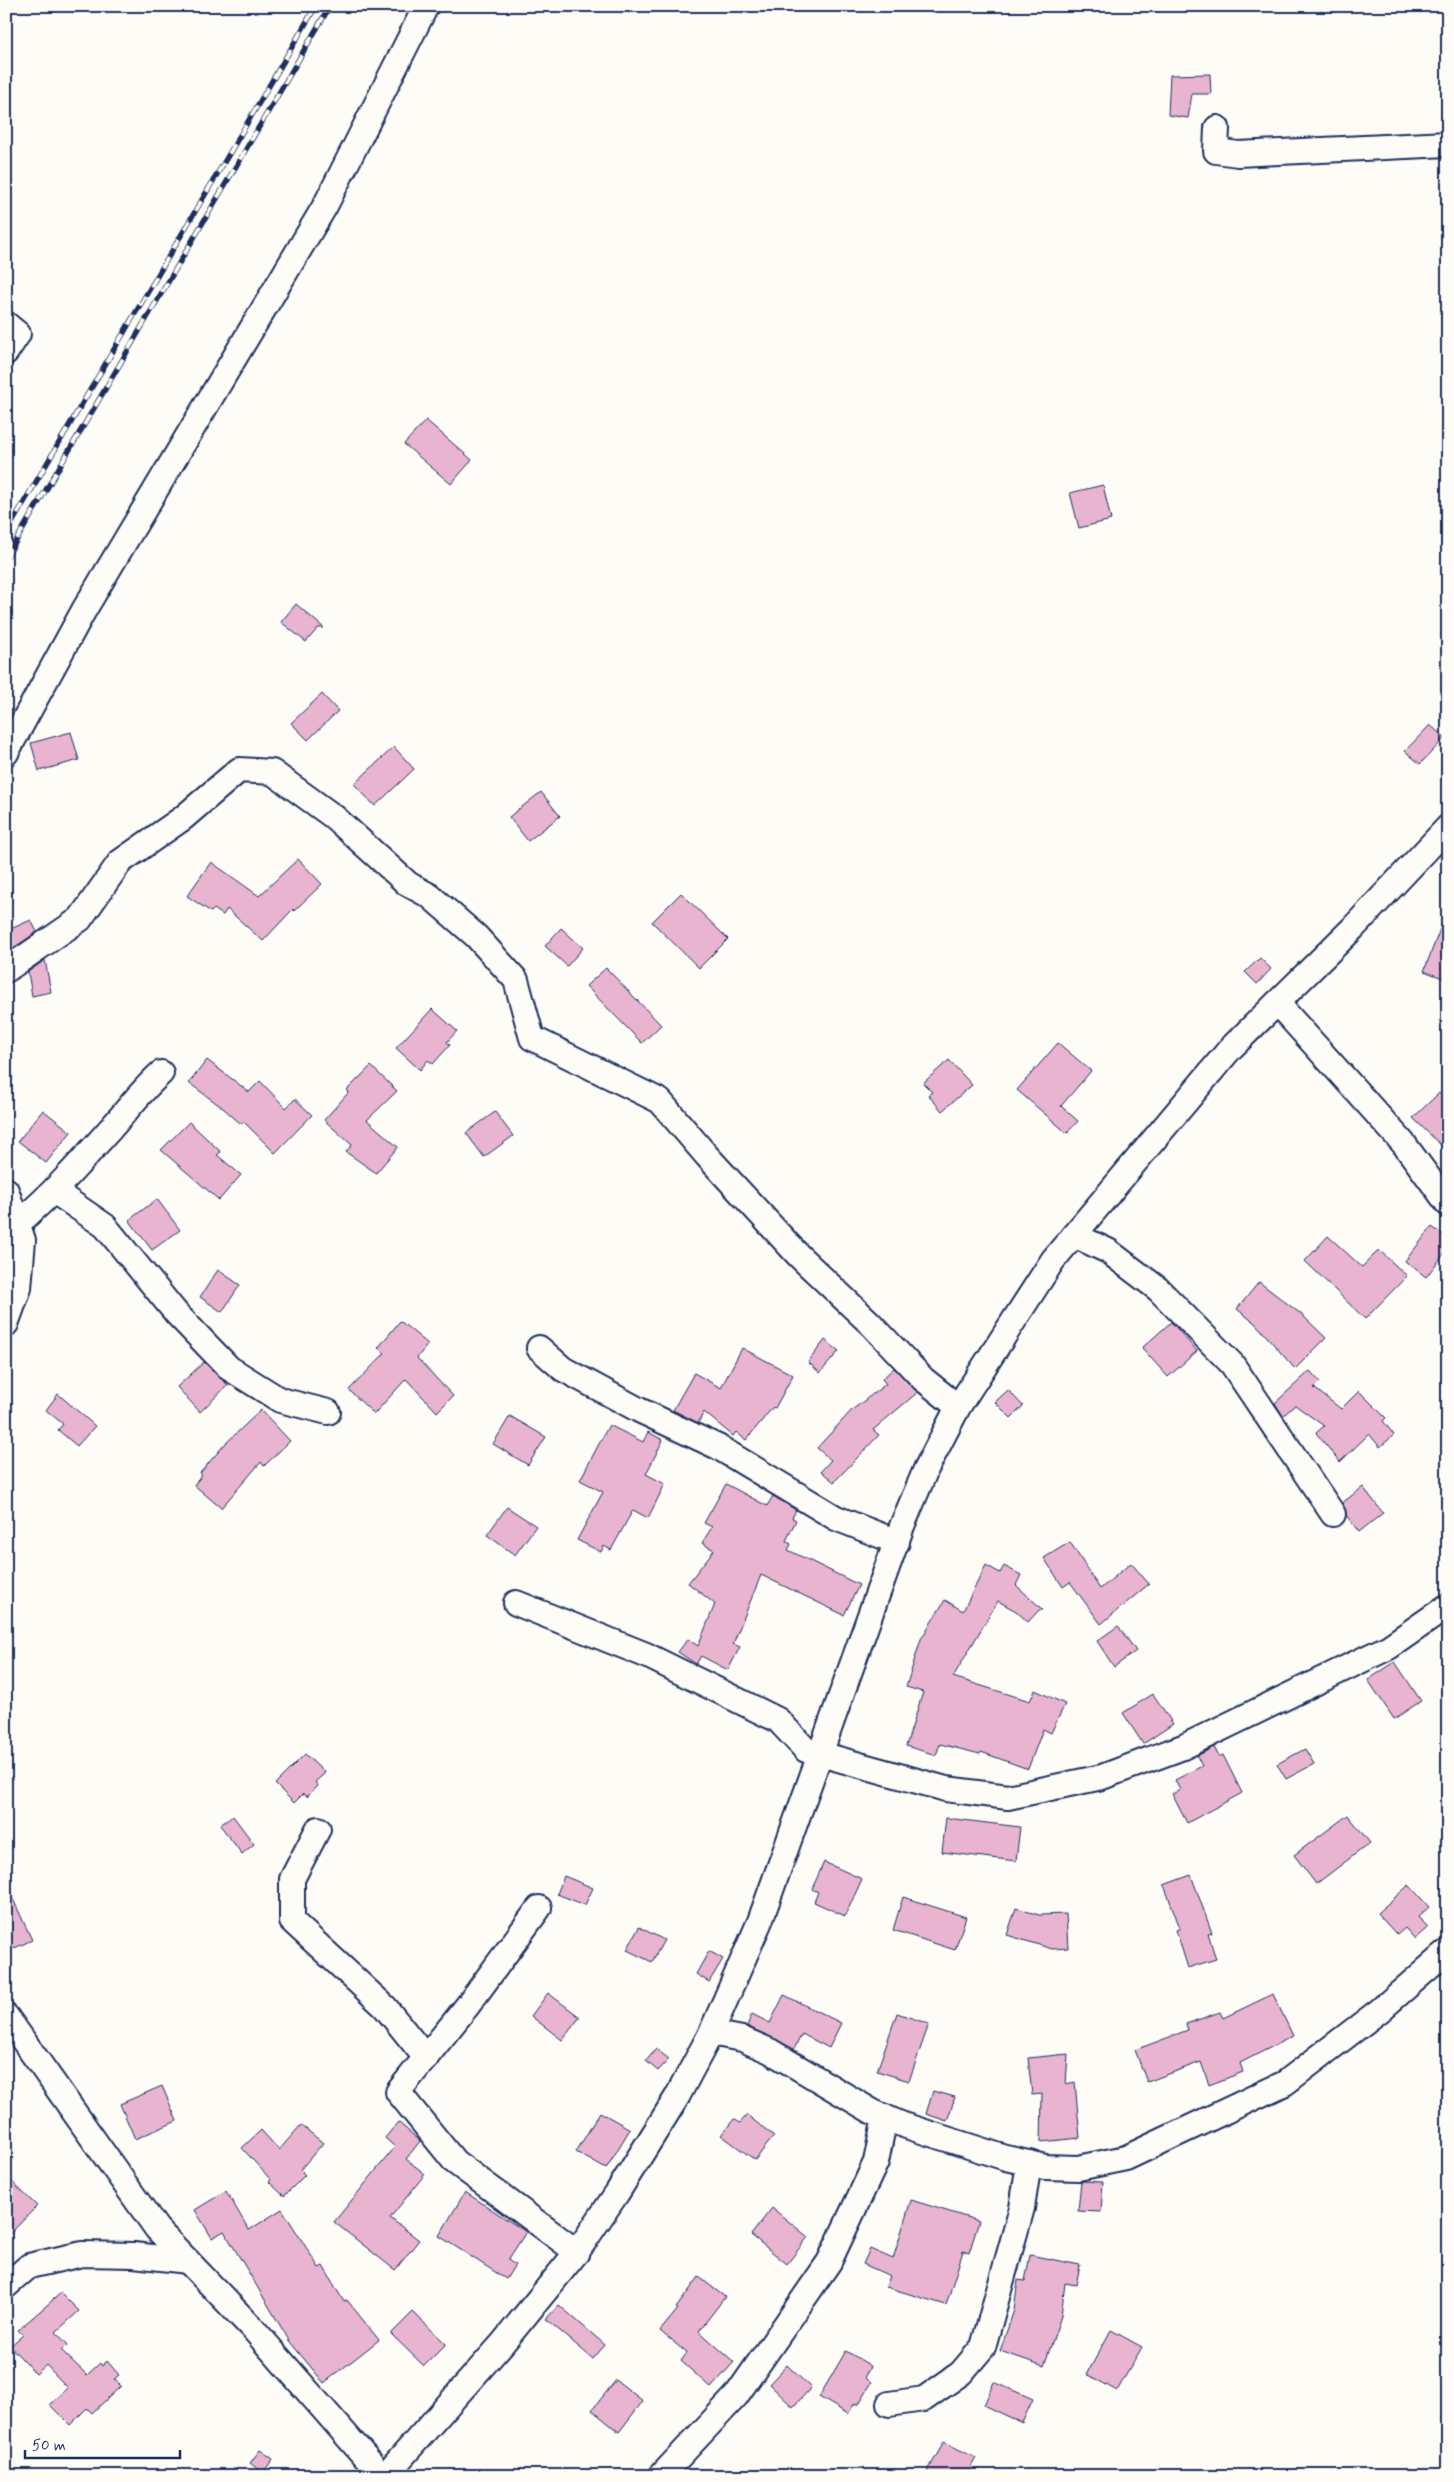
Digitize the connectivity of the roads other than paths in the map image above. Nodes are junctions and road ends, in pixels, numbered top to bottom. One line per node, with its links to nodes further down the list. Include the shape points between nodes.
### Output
1 (426, 6): 6 (street, via 325,206 84,610)
2 (1217, 128): 3 (street, via 1216,151 1238,154)
3 (1448, 144)
4 (6, 324): 5 (street, via 18,334)
5 (6, 352)
6 (6, 753)
7 (1448, 827): 9 (street)
8 (6, 970): 18 (street, via 80,918 120,862 183,818 239,770 272,772 334,818 408,884 430,896 476,936 516,980 532,1038 660,1101 799,1256 923,1379)
9 (1277, 1003): 13 (street, via 1404,1144); 15 (street, via 1230,1049)
10 (161, 1073): 12 (street)
11 (6, 1190): 14 (street)
12 (54, 1191): 14 (street); 19 (street, via 105,1226 176,1313 229,1368 280,1400)
13 (1448, 1204)
14 (18, 1224): 16 (street, via 23,1240 19,1288)
15 (1074, 1235): 18 (street, via 1028,1296); 20 (street, via 1108,1251 1158,1289 1232,1364)
16 (6, 1324)
17 (538, 1348): 21 (street, via 563,1369 718,1447 836,1518)
18 (958, 1407): 21 (street, via 926,1470)
19 (328, 1412)
20 (1333, 1514)
21 (896, 1542): 24 (street)
22 (516, 1603): 24 (street, via 646,1655 769,1715 778,1720 806,1750)
23 (1448, 1606): 24 (street, via 1389,1647 1261,1711 1184,1747 1102,1777 1008,1797 946,1789)
24 (820, 1753): 29 (street, via 760,1921)
25 (318, 1829): 30 (street, via 292,1879 292,1921 385,2007)
26 (539, 1908): 30 (street)
27 (1448, 1951): 32 (street, via 1379,2011 1286,2084 1126,2158 1078,2168)
28 (6, 2016): 34 (street, via 157,2229)
29 (711, 2034): 31 (street, via 742,2039 770,2051); 33 (street, via 672,2105)
30 (426, 2058): 33 (street, via 398,2092 455,2162)
31 (885, 2117): 32 (street); 38 (street, via 876,2162 829,2262 736,2396)
32 (1029, 2163): 36 (street, via 1022,2208 983,2347 961,2373 924,2400)
33 (577, 2252): 37 (street, via 502,2344)
34 (188, 2261): 35 (street, via 82,2254 29,2266); 37 (street)
35 (6, 2286)
36 (889, 2404)
37 (384, 2476)
38 (661, 2476)

